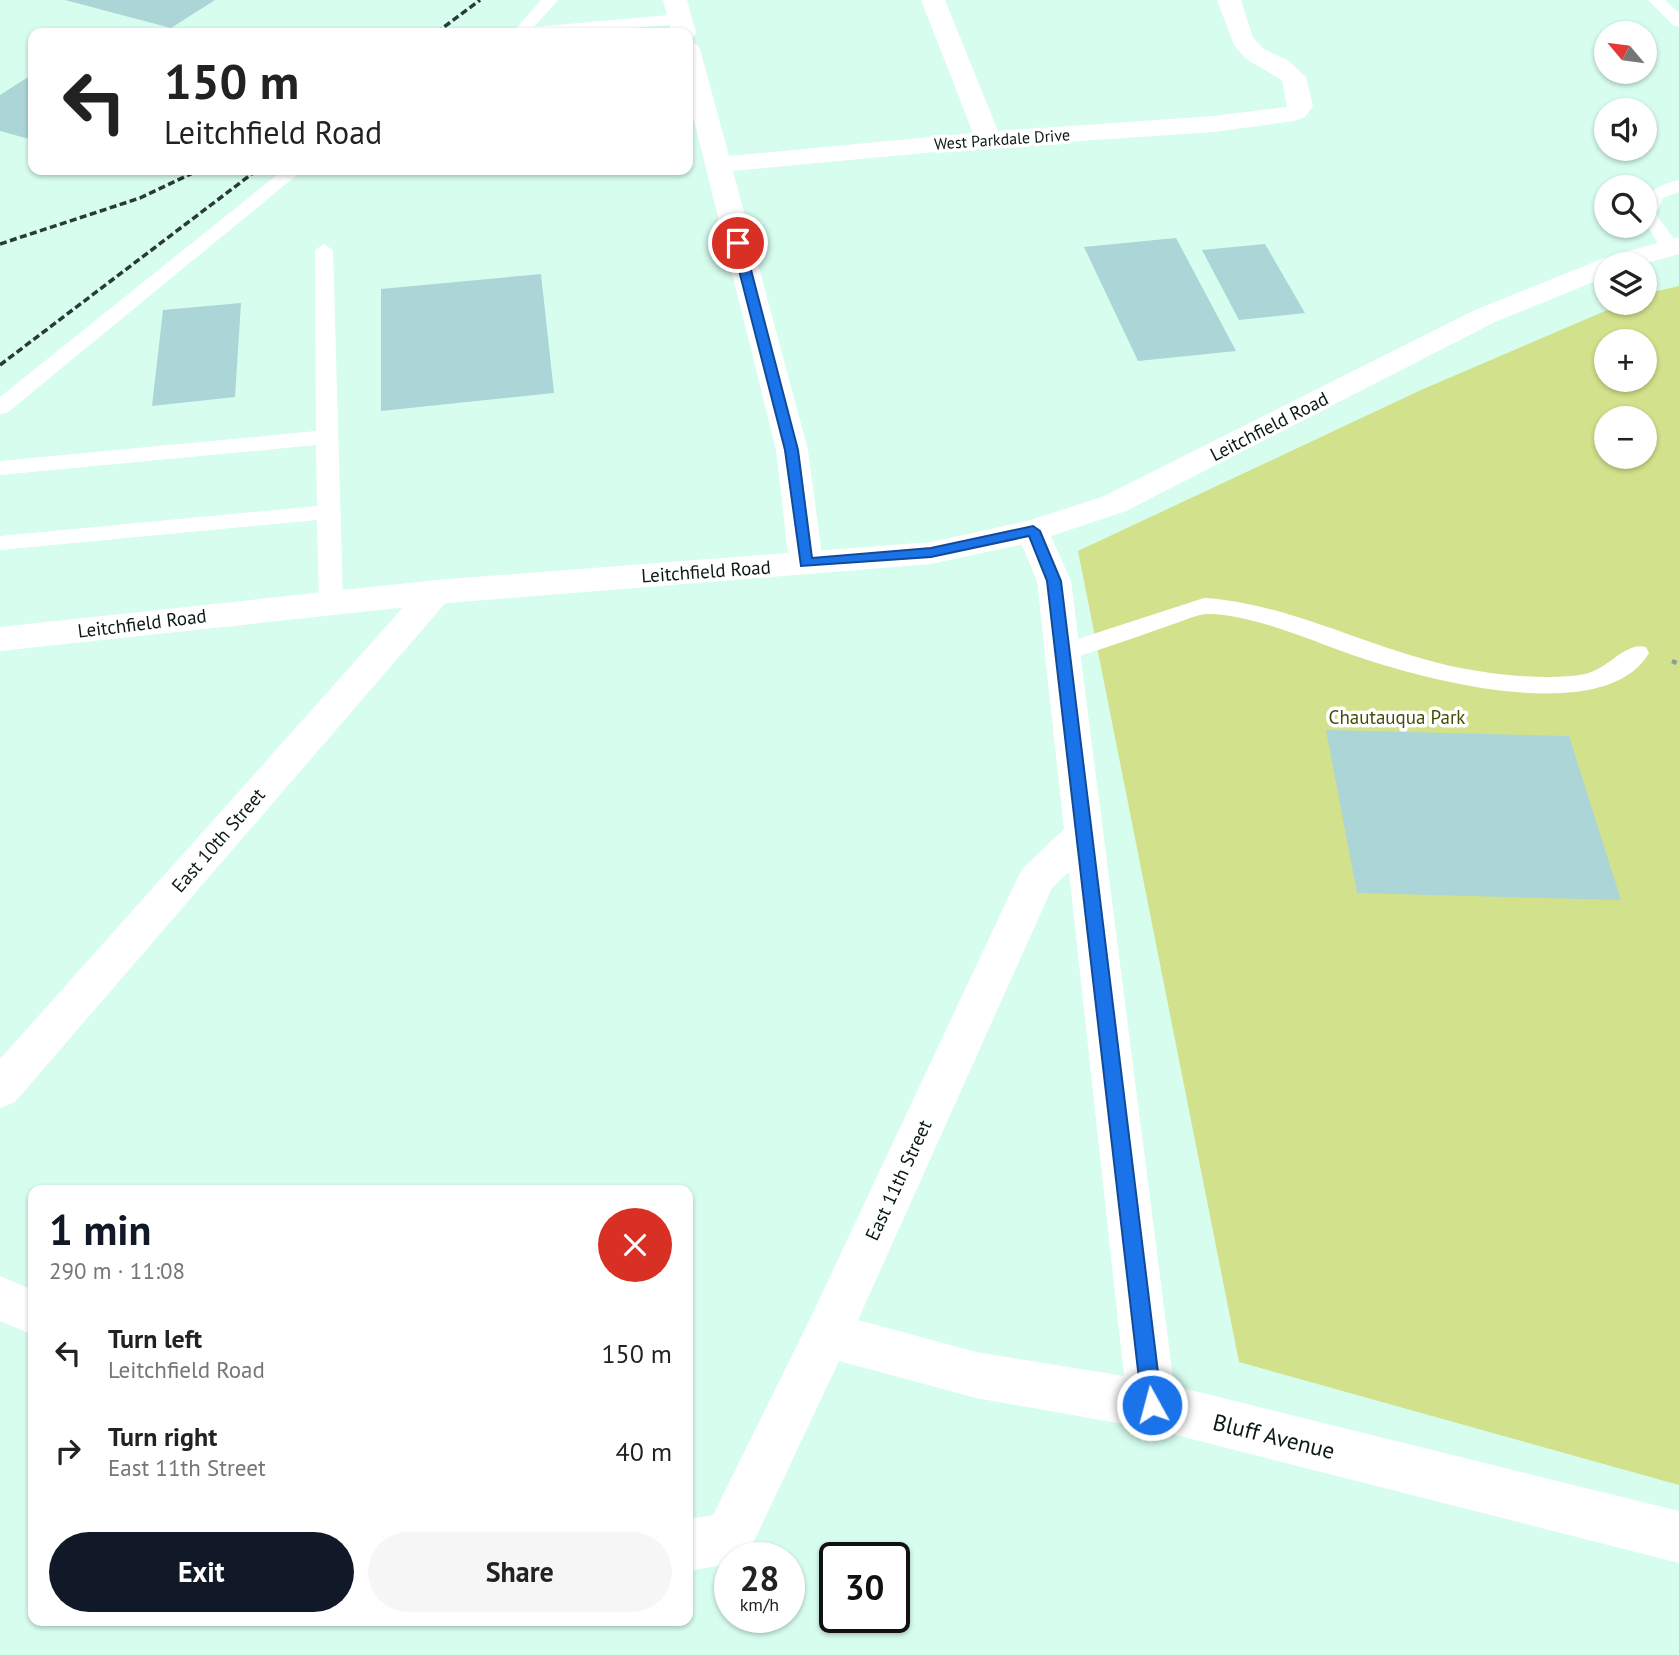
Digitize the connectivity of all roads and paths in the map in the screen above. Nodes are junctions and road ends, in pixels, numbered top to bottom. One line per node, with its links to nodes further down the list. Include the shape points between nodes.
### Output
1 (550, 0): 7 (lane)
2 (933, 0): 10 (street)
3 (1229, 0): 10 (street, West Parkdale Drive, via 1242,40 1255,54 1294,78 1300,106 1296,112 1214,124)
4 (1656, 0): 6 (lane)
5 (680, 18): 8 (lane)
6 (1679, 22)
7 (525, 28)
8 (573, 28)
9 (693, 68): 11 (street)
10 (988, 139): 11 (street, West Parkdale Drive)
11 (718, 165): 24 (street, via 792,450)
12 (288, 175): 18 (lane)
13 (1679, 185): 14 (lane, via 1655,195 1647,214)
14 (1674, 246): 16 (street)
15 (324, 250): 19 (lane)
16 (1654, 252)
17 (1594, 272): 22 (street, Leitchfield Road, via 1485,316 1114,504)
18 (0, 408)
19 (327, 437): 20 (lane); 21 (lane)
20 (0, 468)
21 (328, 512): 23 (lane); 26 (lane)
22 (1033, 531): 24 (street, Leitchfield Road, via 931,553); 28 (street, via 1054,581)
23 (0, 543)
24 (806, 563): 25 (street, Leitchfield Road)
25 (436, 592): 26 (street, Leitchfield Road); 33 (street, East 10th Street)
26 (331, 602): 27 (street, Leitchfield Road)
27 (0, 639)
28 (1062, 653): 29 (lane, via 1204,606 1238,608 1384,657 1477,680 1557,685 1590,682 1622,667); 32 (street)
29 (1637, 653)
30 (1672, 661): 31 (path)
31 (1679, 664)
32 (1082, 835): 36 (street, East 11th Street, via 1037,879); 37 (street)
33 (0, 1088)
34 (0, 1298): 35 (street)
35 (28, 1311)
36 (827, 1335): 37 (street, Bluff Avenue, via 976,1376); 39 (street, East 11th Street)
37 (1152, 1405): 38 (street, Bluff Avenue)
38 (1679, 1537)
39 (708, 1541)

